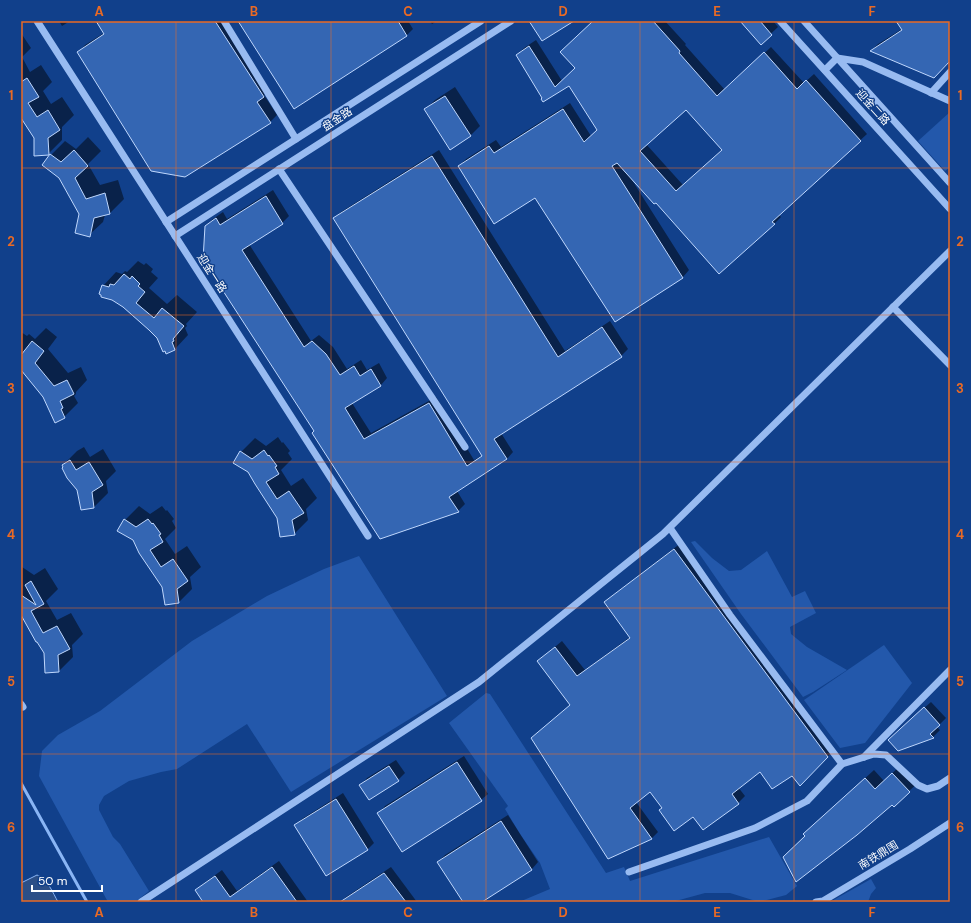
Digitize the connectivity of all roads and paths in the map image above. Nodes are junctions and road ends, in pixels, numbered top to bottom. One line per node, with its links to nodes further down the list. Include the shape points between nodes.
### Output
1 (37, 21): 16 (street, 迎金一路)
2 (224, 21): 12 (street)
3 (481, 21): 12 (street, 盘金路)
4 (511, 21): 13 (street, 盘金路)
5 (780, 21): 8 (street, 迎金二路)
6 (804, 21): 7 (street, 迎金二路)
7 (837, 58): 8 (street); 10 (street, via 863,62); 14 (street, 迎金二路)
8 (825, 70): 15 (street, 迎金二路)
9 (950, 72): 10 (street)
10 (931, 93): 11 (street)
11 (950, 100)
12 (296, 138): 16 (street, 盘金路)
13 (279, 169): 17 (street, 盘金路); 21 (street)
14 (950, 183)
15 (950, 209)
16 (166, 222): 17 (street, 迎金一路)
17 (175, 236): 23 (street, 迎金一路)
18 (950, 251): 19 (street)
19 (893, 307): 20 (street); 22 (street)
20 (950, 365)
21 (465, 447)
22 (670, 528): 26 (street, via 730,615); 30 (street, via 479,682)
23 (368, 536)
24 (950, 670): 25 (street)
25 (863, 757): 26 (street); 27 (street, via 874,754 886,755 918,785 927,789 938,786)
26 (842, 764): 29 (street, via 808,801 755,828)
27 (950, 778)
28 (950, 823): 31 (street, 南铁鼎围, via 823,901)
29 (629, 872)
30 (141, 902)
31 (816, 902)

